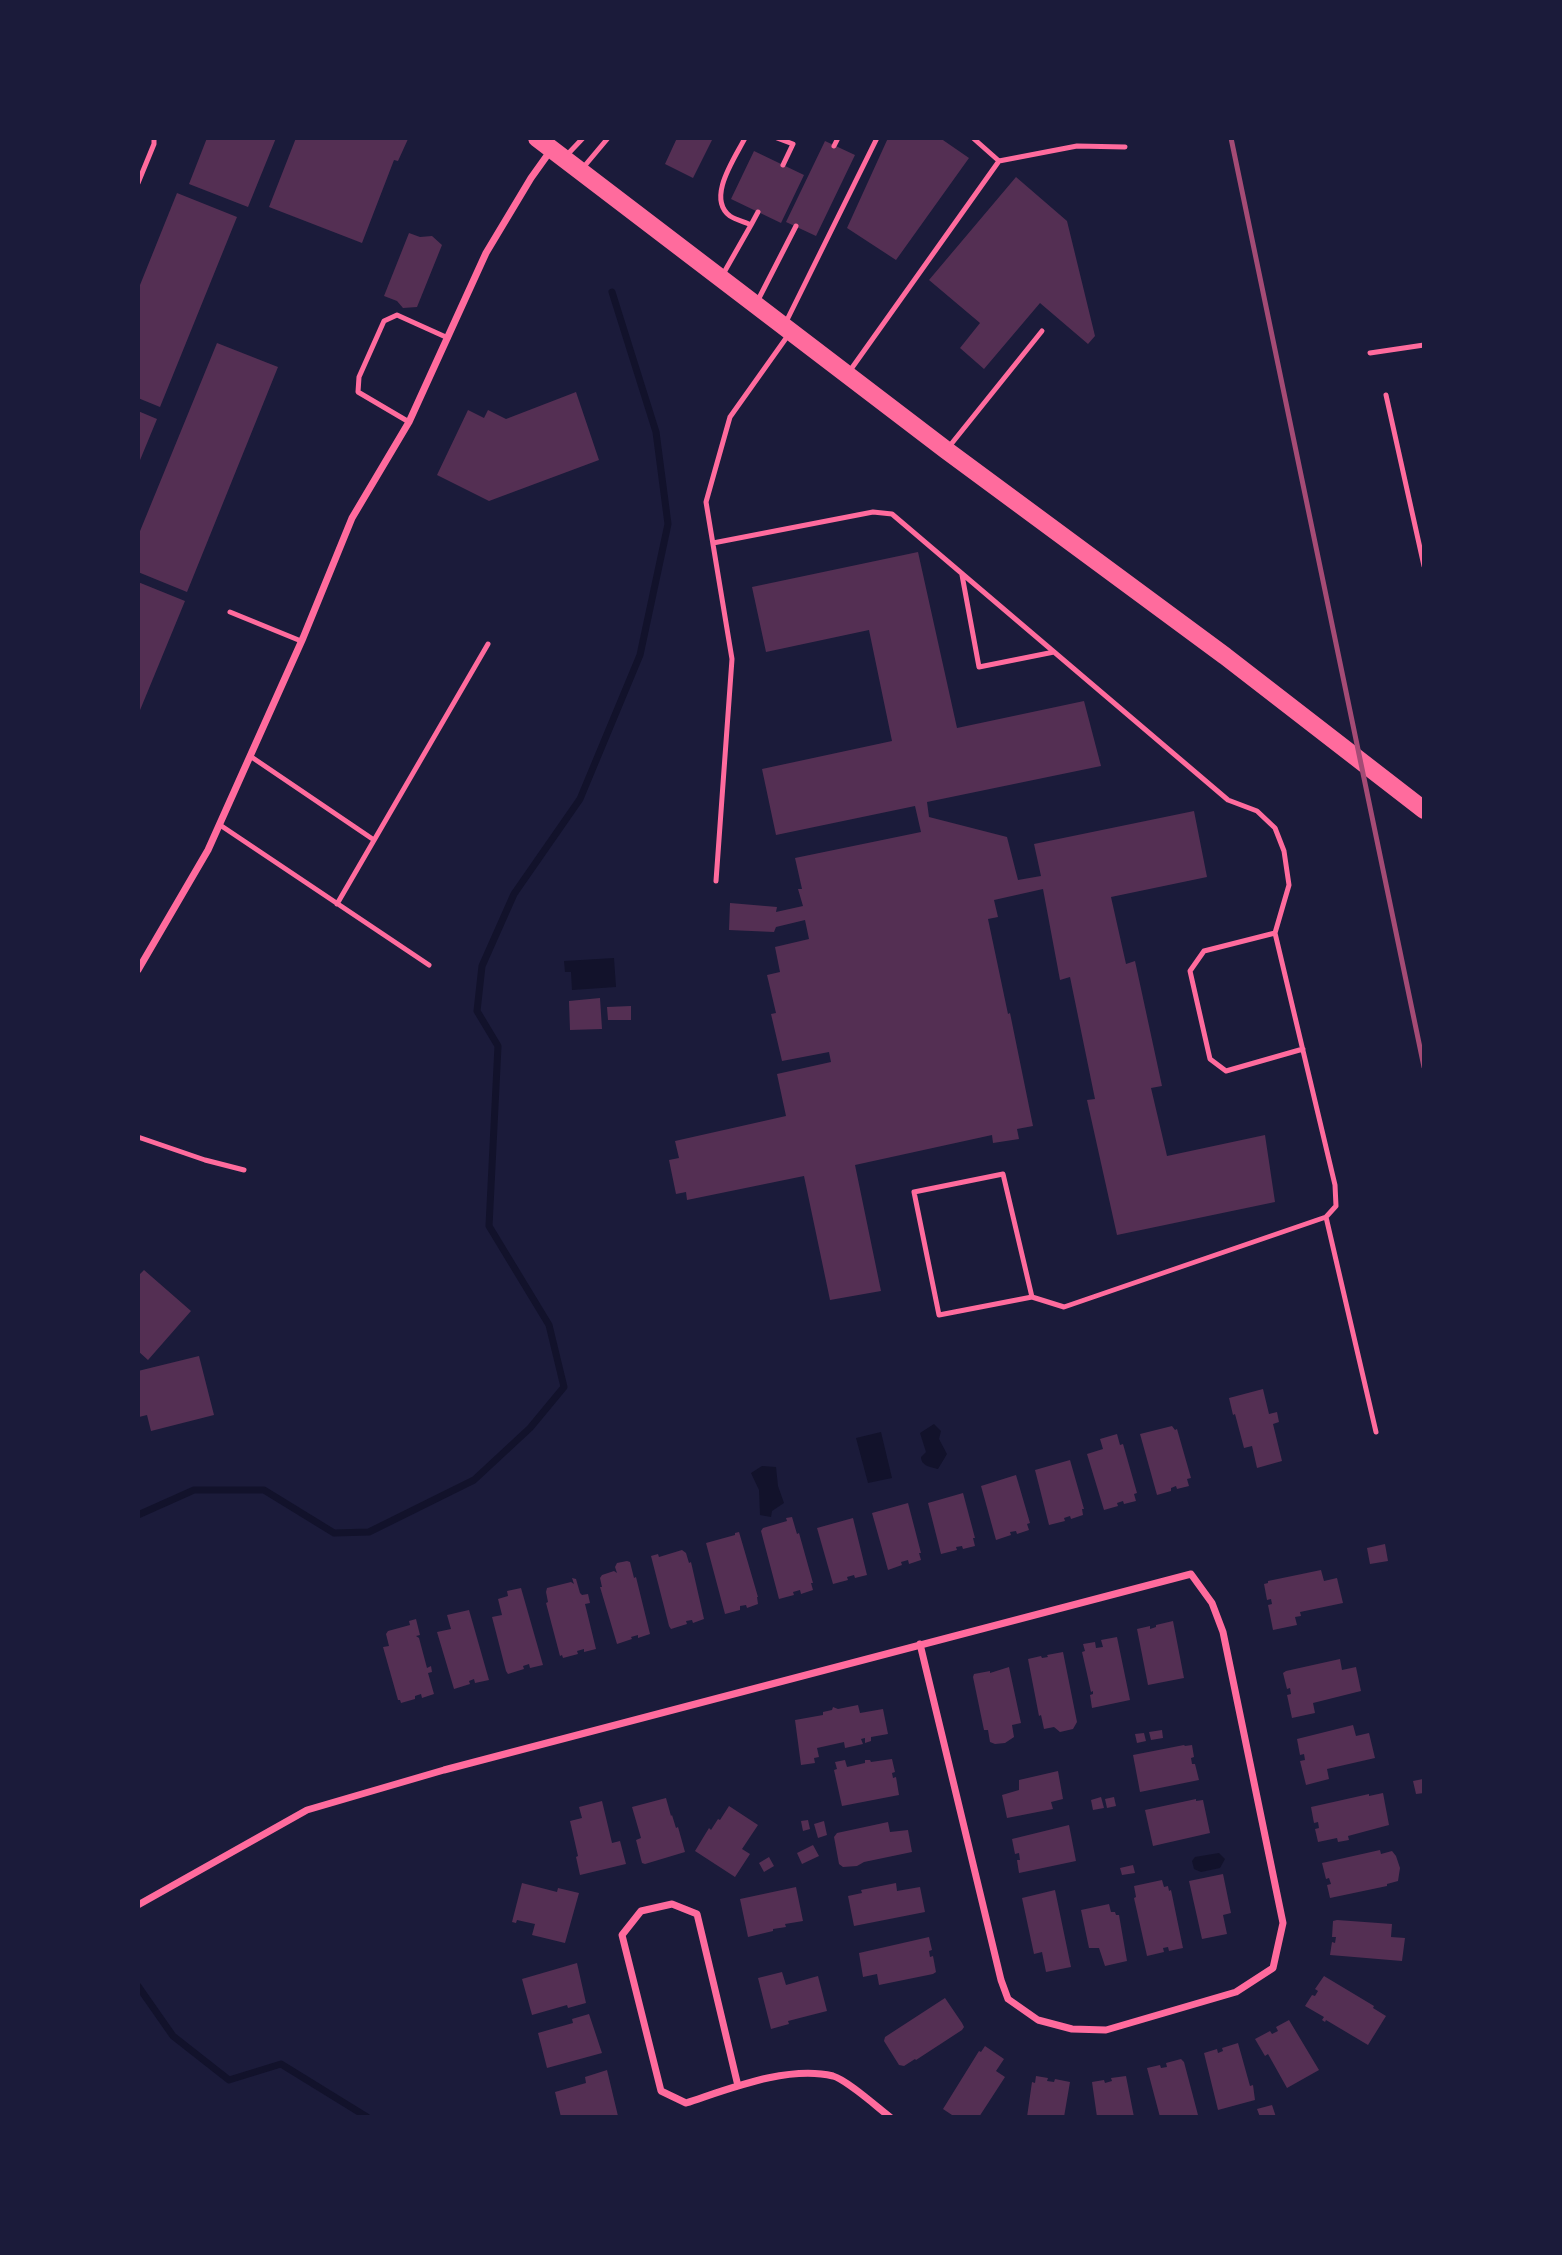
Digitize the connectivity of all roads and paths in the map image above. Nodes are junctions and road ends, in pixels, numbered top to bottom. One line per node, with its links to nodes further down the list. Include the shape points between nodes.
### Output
1 (154, 138): 15 (lane)
2 (583, 138): 11 (lane)
3 (608, 138): 14 (lane)
4 (745, 138): 17 (lane, via 720,188 729,215)
5 (777, 138): 13 (lane, via 793,144)
6 (838, 138): 9 (lane)
7 (877, 138): 21 (lane)
8 (973, 138): 12 (lane)
9 (834, 146)
10 (1125, 147): 12 (lane, via 1077,146)
11 (551, 149): 14 (main road); 23 (street, via 486,253)
12 (999, 161): 26 (lane)
13 (783, 165)
14 (580, 171): 19 (main road)
15 (138, 183)
16 (758, 212): 17 (lane)
17 (751, 225): 19 (lane)
18 (796, 226): 20 (lane)
19 (721, 279): 20 (main road)
20 (755, 305): 21 (main road)
21 (787, 329): 26 (main road); 30 (lane, via 730,417 706,502)
22 (1042, 331): 29 (lane)
23 (448, 338): 28 (street); 28 (lane, via 397,314 384,321 359,377 358,392)
24 (1424, 345): 25 (lane)
25 (1370, 354)
26 (848, 374): 29 (main road)
27 (1386, 395): 31 (lane)
28 (409, 422): 34 (street, via 352,518)
29 (946, 450): 38 (main road, via 1226,656)
30 (713, 543): 32 (lane, via 873,512 892,514); 41 (lane, via 732,659)
31 (1424, 566)
32 (962, 575): 36 (lane); 36 (lane, via 979,667)
33 (230, 612): 34 (lane)
34 (301, 641): 37 (street)
35 (488, 644): 40 (lane)
36 (1054, 652): 43 (lane, via 1227,800 1257,811 1275,828 1289,885)
37 (250, 757): 39 (street); 40 (lane)
38 (1424, 810)
39 (220, 825): 42 (lane); 45 (street)
40 (374, 840): 42 (lane)
41 (716, 881)
42 (337, 904): 44 (lane)
43 (1275, 933): 46 (lane); 46 (lane, via 1204,951 1190,971 1210,1059 1226,1070)
44 (429, 965)
45 (138, 970)
46 (1303, 1049): 49 (lane, via 1335,1185 1336,1206)
47 (138, 1137): 48 (lane)
48 (244, 1170)
49 (1326, 1217): 50 (lane, via 1064,1307); 51 (lane)
50 (1032, 1297): 50 (lane, via 939,1315 914,1192 1003,1174)
51 (1376, 1432)
52 (920, 1644): 52 (street, via 1191,1574 1212,1603 1223,1632 1283,1923 1273,1968 1236,1992 1106,2030 1072,2029 1038,2020 1008,1999); 53 (street, via 307,1810)
53 (138, 1905)
54 (738, 2086): 54 (street, via 697,1914 672,1904 641,1911 622,1935 661,2091 686,2103); 55 (street, via 799,2073 835,2077)
55 (890, 2117)

